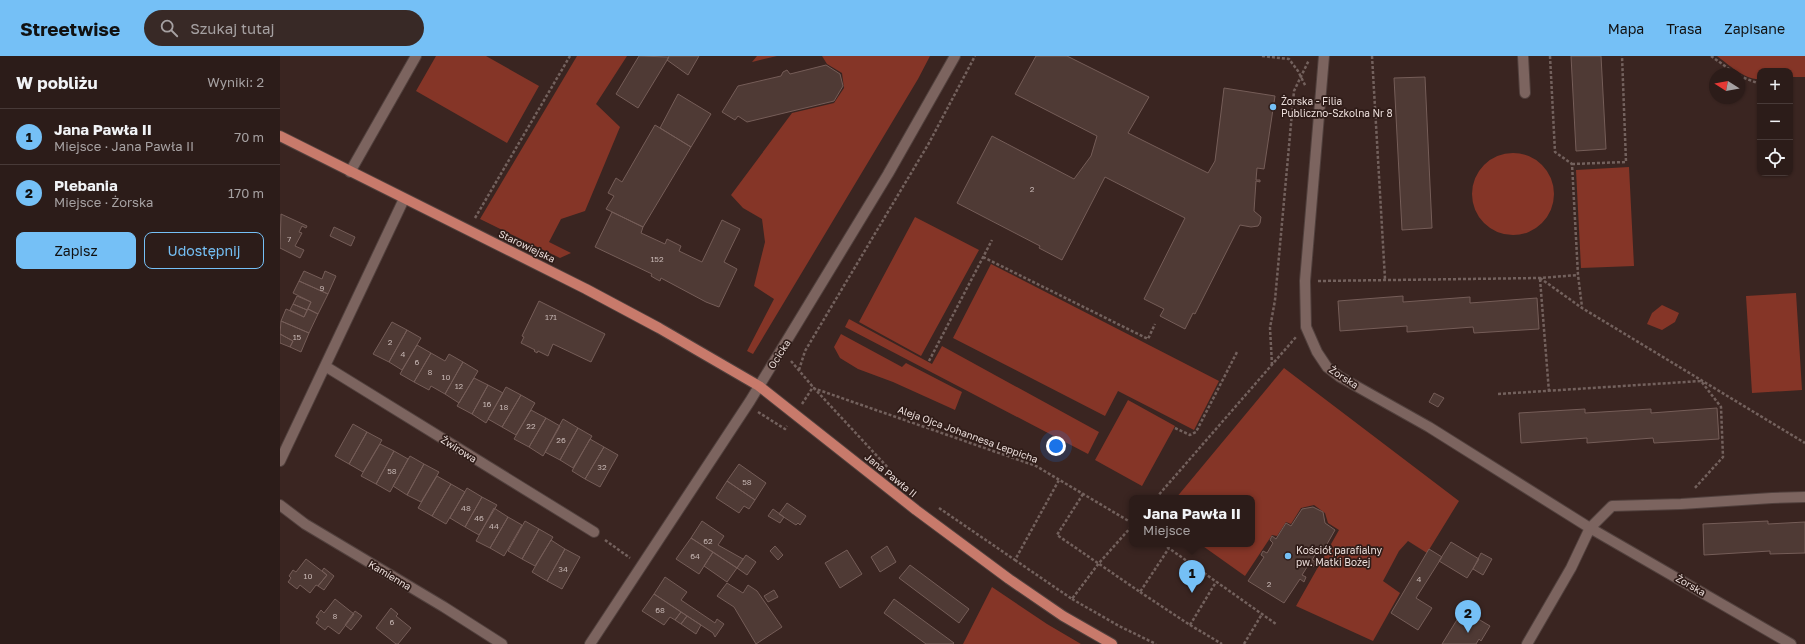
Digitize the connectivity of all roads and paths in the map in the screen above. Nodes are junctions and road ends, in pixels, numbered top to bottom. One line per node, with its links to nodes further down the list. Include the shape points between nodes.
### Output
1 (416, 56): 22 (street)
2 (570, 56): 24 (path)
3 (955, 56): 34 (street, Ocicka, via 888,174)
4 (975, 56): 39 (path, via 929,143 805,351)
5 (1262, 56): 13 (path)
6 (1310, 56): 15 (path)
7 (1324, 56): 30 (street, Żorska)
8 (1372, 56): 29 (path)
9 (1523, 56): 19 (street)
10 (1550, 56): 21 (path, via 1555,152)
11 (1622, 56): 21 (path, via 1626,162)
12 (1711, 56): 14 (path)
13 (1277, 57): 15 (path, via 1289,59)
14 (1728, 68)
15 (1300, 75): 18 (path); 37 (path, via 1294,91 1275,300 1270,328)
16 (1745, 78): 17 (path)
17 (1757, 83)
18 (1309, 92)
19 (1525, 93)
20 (280, 136): 22 (main road, Starowiejska)
21 (1572, 164): 27 (path)
22 (350, 172): 23 (main road, Starowiejska)
23 (404, 199): 24 (main road, Starowiejska); 38 (street)
24 (468, 231): 41 (main road, Starowiejska, via 653,324)
25 (992, 240): 26 (path)
26 (983, 257): 32 (path, via 1148,339); 36 (path)
27 (1578, 275): 28 (path); 31 (path)
28 (1540, 278): 29 (path); 31 (path); 43 (path)
29 (1385, 279): 30 (path)
30 (1305, 281): 33 (street, Żorska)
31 (1582, 308): 40 (path)
32 (1155, 324)
33 (1306, 327): 37 (path); 57 (street, Żorska, via 1327,367 1429,427)
34 (782, 350): 39 (path); 41 (street, Ocicka)
35 (1237, 352): 45 (path, via 1196,432 1190,435)
36 (929, 362)
37 (1272, 365): 51 (path)
38 (325, 366): 47 (street); 59 (street, Żwirowa)
39 (799, 370): 42 (path)
40 (1701, 381): 43 (path); 46 (path); 54 (path, via 1721,407 1723,457)
41 (759, 386): 63 (street, Ocicka); 72 (main road, Jana Pawła II, via 916,510 1009,579 1063,616)
42 (813, 387): 48 (path); 49 (path, Aleja Ojca Johannesa Leppicha, via 1036,466)
43 (1549, 392): 44 (path)
44 (1498, 394)
45 (1175, 428)
46 (1805, 442)
47 (280, 461)
48 (896, 476)
49 (1059, 480): 50 (path, Aleja Ojca Johannesa Leppicha); 61 (path)
50 (1083, 494): 56 (path, Aleja Ojca Johannesa Leppicha); 62 (path, via 1057,535)
51 (1159, 495)
52 (1805, 497): 54 (street)
53 (933, 503): 61 (path)
54 (1681, 504): 57 (street, via 1612,506)
55 (280, 505): 70 (street, Kamienna, via 305,524)
56 (1129, 520)
57 (1590, 528): 76 (street, via 1571,568); 77 (street, Żorska)
58 (1129, 529): 62 (path)
59 (594, 532): 63 (path)
60 (1168, 548): 64 (path); 65 (path)
61 (1016, 560): 66 (path)
62 (1099, 563): 65 (path); 66 (path)
63 (642, 566): 71 (street, Ocicka)
64 (1216, 582): 67 (path); 69 (path)
65 (1140, 592): 69 (path)
66 (1072, 599): 73 (path)
67 (1262, 614): 68 (path); 75 (path)
68 (1276, 624)
69 (1190, 625): 74 (path)
70 (502, 644)
71 (590, 644)
72 (1112, 644)
73 (1156, 644)
74 (1222, 644)
75 (1244, 644)
76 (1527, 644)
77 (1791, 644)

